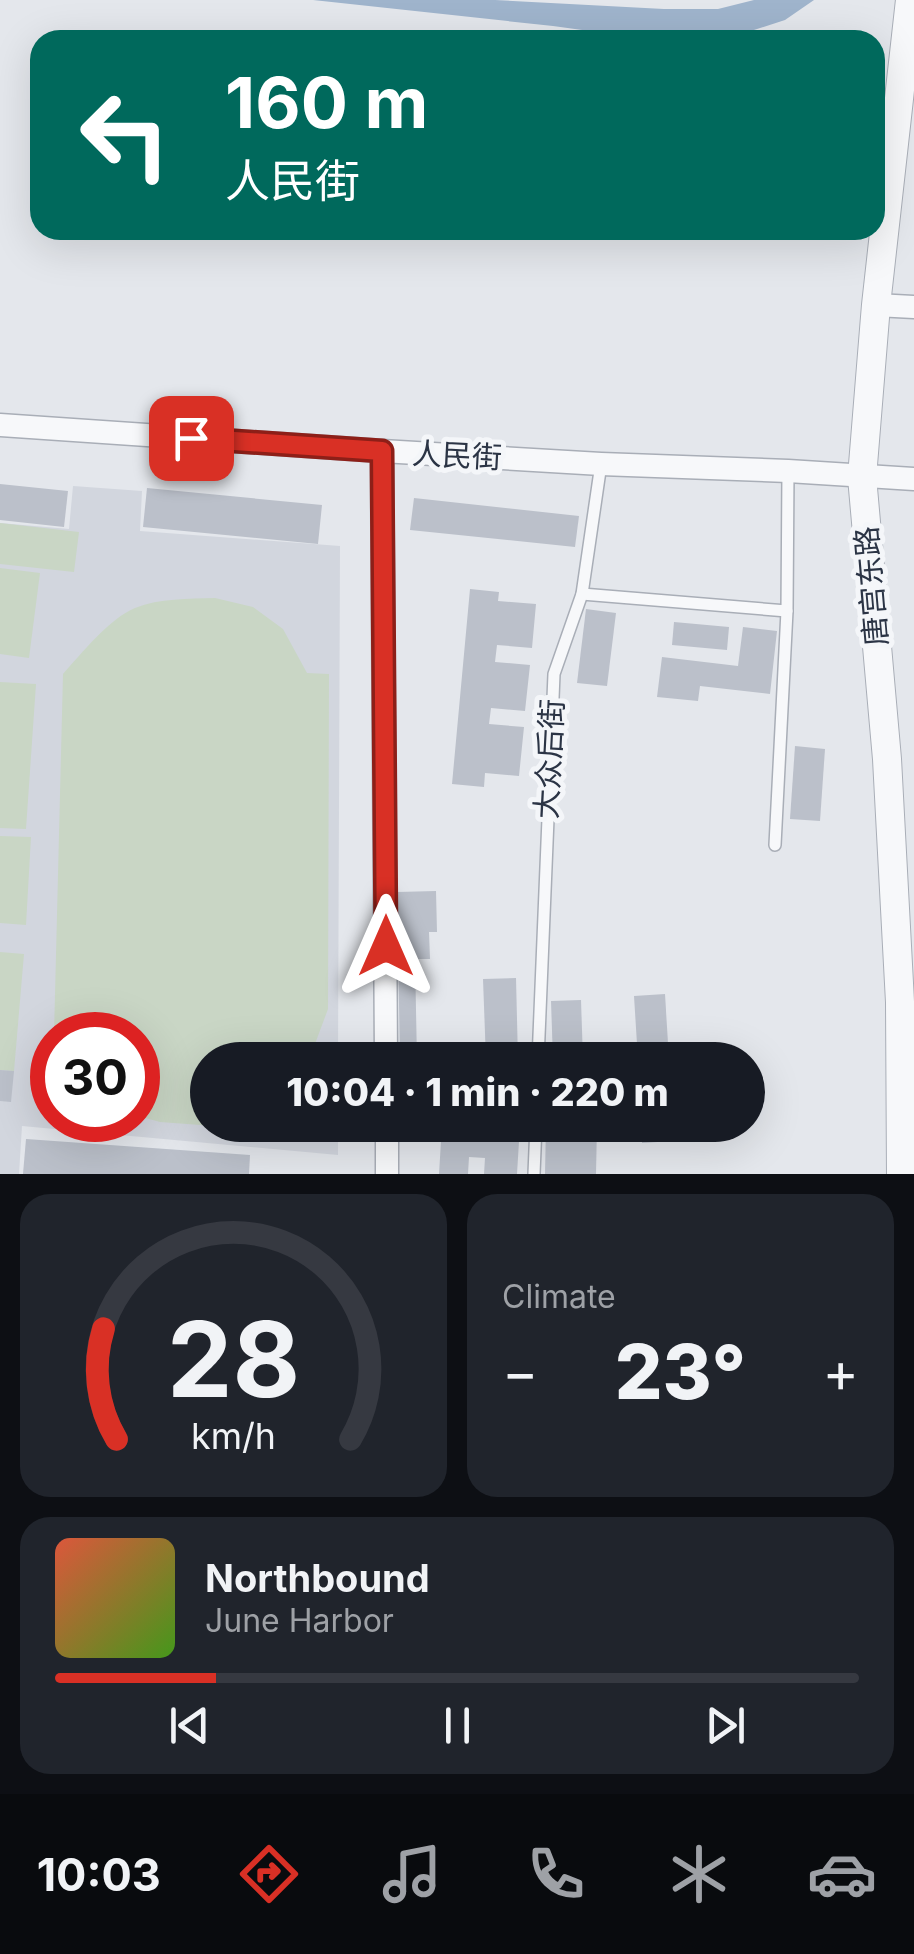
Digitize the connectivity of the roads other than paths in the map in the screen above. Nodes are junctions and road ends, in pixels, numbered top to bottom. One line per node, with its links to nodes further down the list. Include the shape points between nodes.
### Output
1 (910, 0): 2 (street, 唐宫东路)
2 (885, 224)
3 (883, 240): 4 (street, 唐宫东路)
4 (876, 305): 5 (street); 10 (street, 唐宫东路)
5 (914, 306)
6 (0, 425): 7 (street, 人民街)
7 (382, 451): 8 (street, 人民街); 15 (street)
8 (601, 464): 9 (street, 人民街); 12 (lane, 大众后街)
9 (788, 471): 10 (street, 人民街); 13 (lane)
10 (862, 477): 11 (street, 人民街); 21 (street, 唐宫东路, via 887,759)
11 (914, 479)
12 (582, 594): 13 (lane); 16 (lane, 大众后街, via 554,674)
13 (787, 612): 14 (lane)
14 (775, 844)
15 (386, 1042)
16 (539, 1042)
17 (387, 1142): 19 (street)
18 (535, 1142): 20 (lane)
19 (387, 1174)
20 (534, 1174)
21 (901, 1174)

